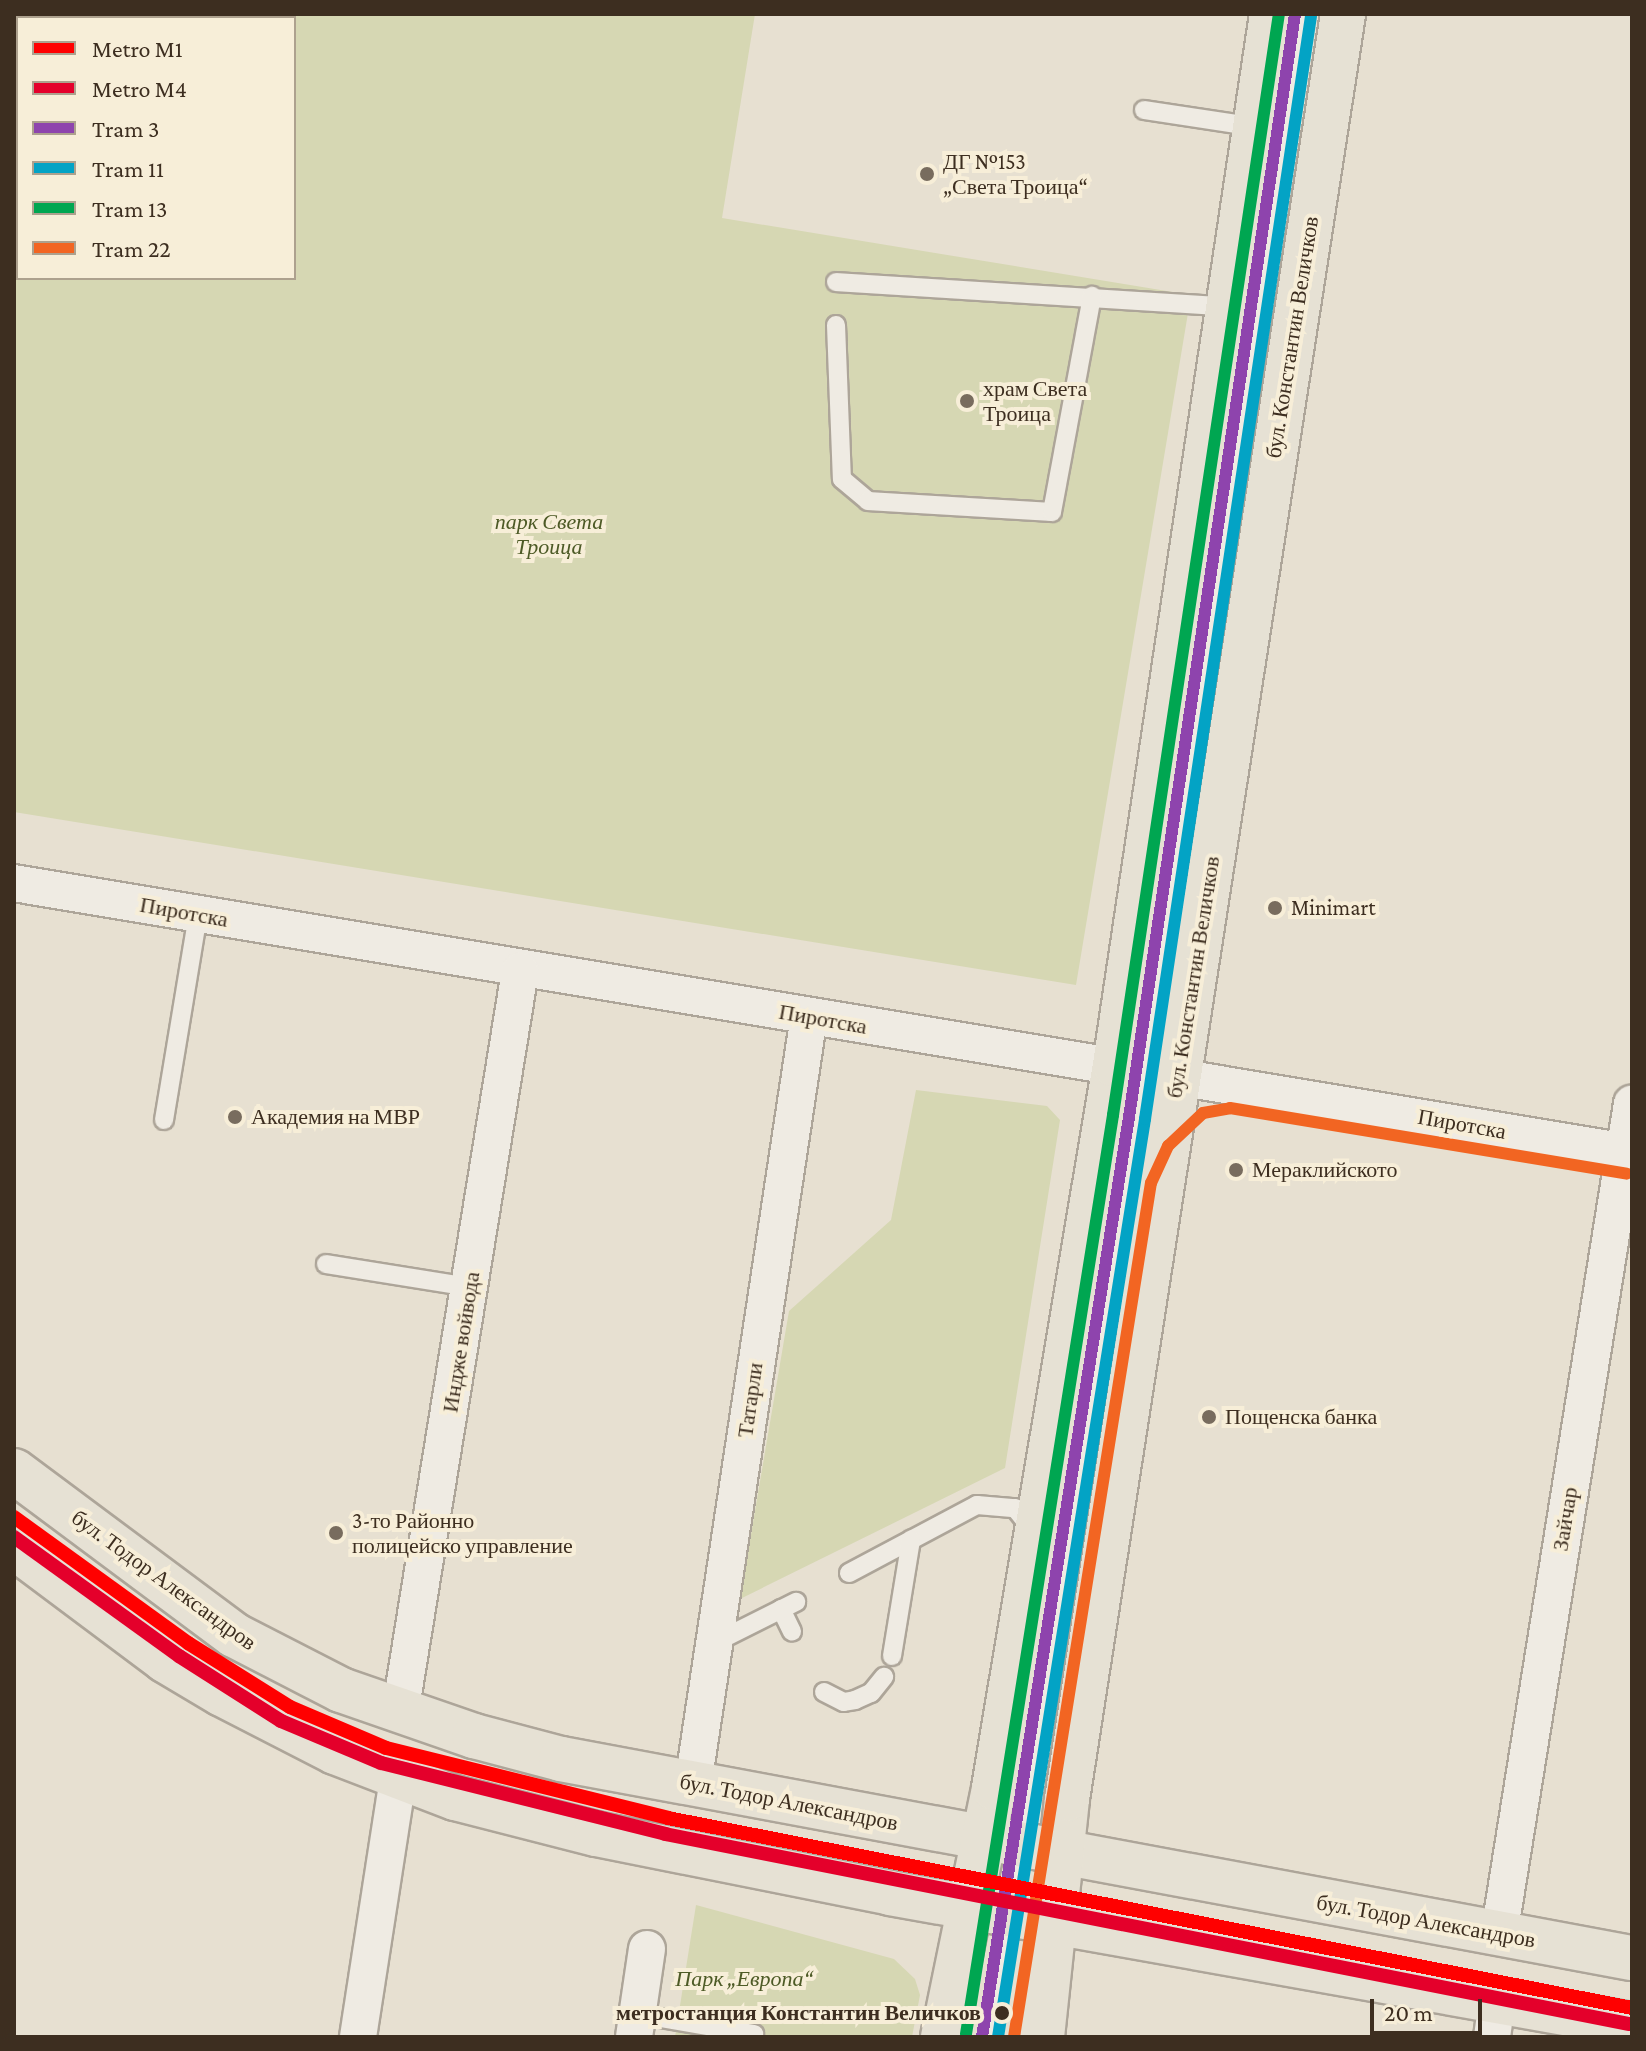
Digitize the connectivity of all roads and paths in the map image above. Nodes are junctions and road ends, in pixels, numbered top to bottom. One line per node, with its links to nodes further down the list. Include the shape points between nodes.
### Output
1 (1272, 14): 5 (main road, бул. Константин Величков)
2 (1303, 14): 14 (lane, бул. Константин Величков)
3 (1343, 14): 14 (main road, бул. Константин Величков)
4 (1144, 110): 5 (lane)
5 (1256, 127): 8 (main road, бул. Константин Величков)
6 (836, 282): 7 (lane)
7 (1092, 296): 8 (lane); 9 (lane, via 1052,512 868,501 859,494 842,479)
8 (1229, 307): 14 (main road, бул. Константин Величков)
9 (836, 325)
10 (14, 883): 11 (street, Пиротска)
11 (198, 915): 12 (street, Пиротска); 16 (lane)
12 (520, 971): 13 (street, Пиротска); 19 (street, Индже войвода)
13 (809, 1016): 14 (street, Пиротска); 26 (street, Татарли)
14 (1145, 1069): 17 (street, Пиротска); 22 (main road, бул. Константин Величков); 33 (main road, бул. Константин Величков)
15 (1632, 1104): 17 (street, Зайчар)
16 (164, 1120)
17 (1628, 1152): 37 (street, Зайчар)
18 (326, 1264): 19 (lane)
19 (469, 1287): 30 (street, Индже войвода)
20 (14, 1471): 30 (main road, бул. Тодор Александров, via 234,1635 292,1668)
21 (911, 1540): 22 (lane, via 990,1502 1015,1508 1032,1528); 24 (lane); 27 (lane)
22 (1035, 1541): 33 (main road, бул. Константин Величков)
23 (14, 1547): 31 (main road, via 188,1673 278,1725)
24 (849, 1573)
25 (792, 1632): 26 (lane, via 788,1605)
26 (714, 1643): 32 (street, Татарли)
27 (892, 1656)
28 (884, 1677): 29 (lane, via 871,1693 855,1700 844,1702)
29 (824, 1692)
30 (400, 1713): 32 (main road, бул. Тодор Александров, via 561,1759)
31 (398, 1778): 34 (main road, via 596,1834); 44 (street)
32 (693, 1784): 33 (main road, бул. Тодор Александров)
33 (1022, 1847): 34 (main road, бул. Константин Величков); 35 (lane, бул. Константин Величков); 36 (main road, бул. Константин Величков); 37 (main road, бул. Тодор Александров)
34 (967, 1907): 35 (main road); 45 (main road, бул. Константин Величков)
35 (1010, 1915): 36 (main road); 46 (lane, бул. Константин Величков)
36 (1054, 1923): 40 (main road); 47 (main road, бул. Константин Величков)
37 (1499, 1935): 39 (main road, бул. Тодор Александров)
38 (647, 1949): 41 (street)
39 (1632, 1958)
40 (1495, 2020): 42 (main road)
41 (635, 2025): 43 (lane)
42 (1632, 2025)
43 (754, 2034)
44 (358, 2037)
45 (943, 2037)
46 (992, 2037)
47 (1042, 2037)

